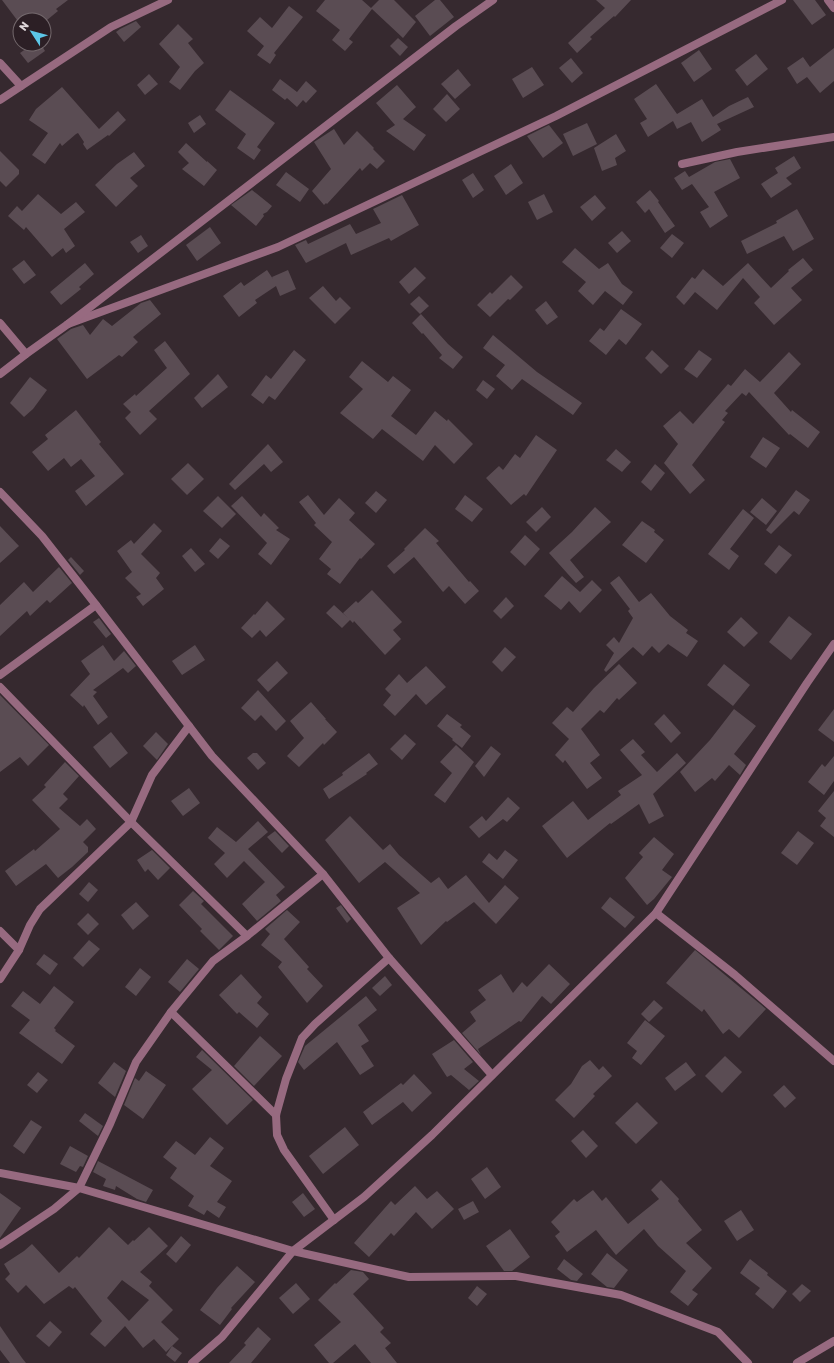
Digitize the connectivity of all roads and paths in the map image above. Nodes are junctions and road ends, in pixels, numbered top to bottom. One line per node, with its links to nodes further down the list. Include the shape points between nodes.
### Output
1 (168, 0): 7 (street, via 111,26)
2 (493, 0): 12 (street)
3 (782, 0): 12 (street, via 556,116 278,247)
4 (828, 0): 5 (street)
5 (834, 8)
6 (0, 63): 7 (street)
7 (21, 86): 8 (street)
8 (0, 100)
9 (834, 137): 10 (street, via 737,152)
10 (682, 164)
11 (0, 323): 13 (street)
12 (68, 324): 13 (street)
13 (26, 354): 14 (street)
14 (0, 374)
15 (0, 492): 16 (street, via 42,536)
16 (96, 604): 18 (street); 20 (street)
17 (834, 644): 23 (street)
18 (0, 675)
19 (0, 687): 21 (street)
20 (189, 726): 21 (street, via 152,775); 22 (street, via 212,756)
21 (131, 822): 25 (street); 26 (street, via 40,909)
22 (324, 874): 25 (street); 27 (street)
23 (656, 913): 30 (street, via 735,975); 31 (street)
24 (0, 931): 26 (street)
25 (247, 936): 29 (street, via 213,961)
26 (19, 950): 28 (street)
27 (389, 958): 31 (street); 32 (street, via 302,1038 286,1079)
28 (0, 979)
29 (171, 1012): 32 (street); 34 (street, via 136,1062)
30 (834, 1061)
31 (492, 1075): 35 (street, via 432,1135)
32 (276, 1115): 35 (street, via 277,1135 284,1150)
33 (0, 1173): 34 (street)
34 (79, 1188): 36 (street, via 54,1209); 37 (street)
35 (334, 1220): 37 (street)
36 (0, 1245)
37 (293, 1251): 39 (street, via 222,1337); 40 (street, via 409,1277 516,1276 621,1295 718,1332)
38 (834, 1341): 41 (street)
39 (192, 1363)
40 (748, 1363)
41 (797, 1363)

